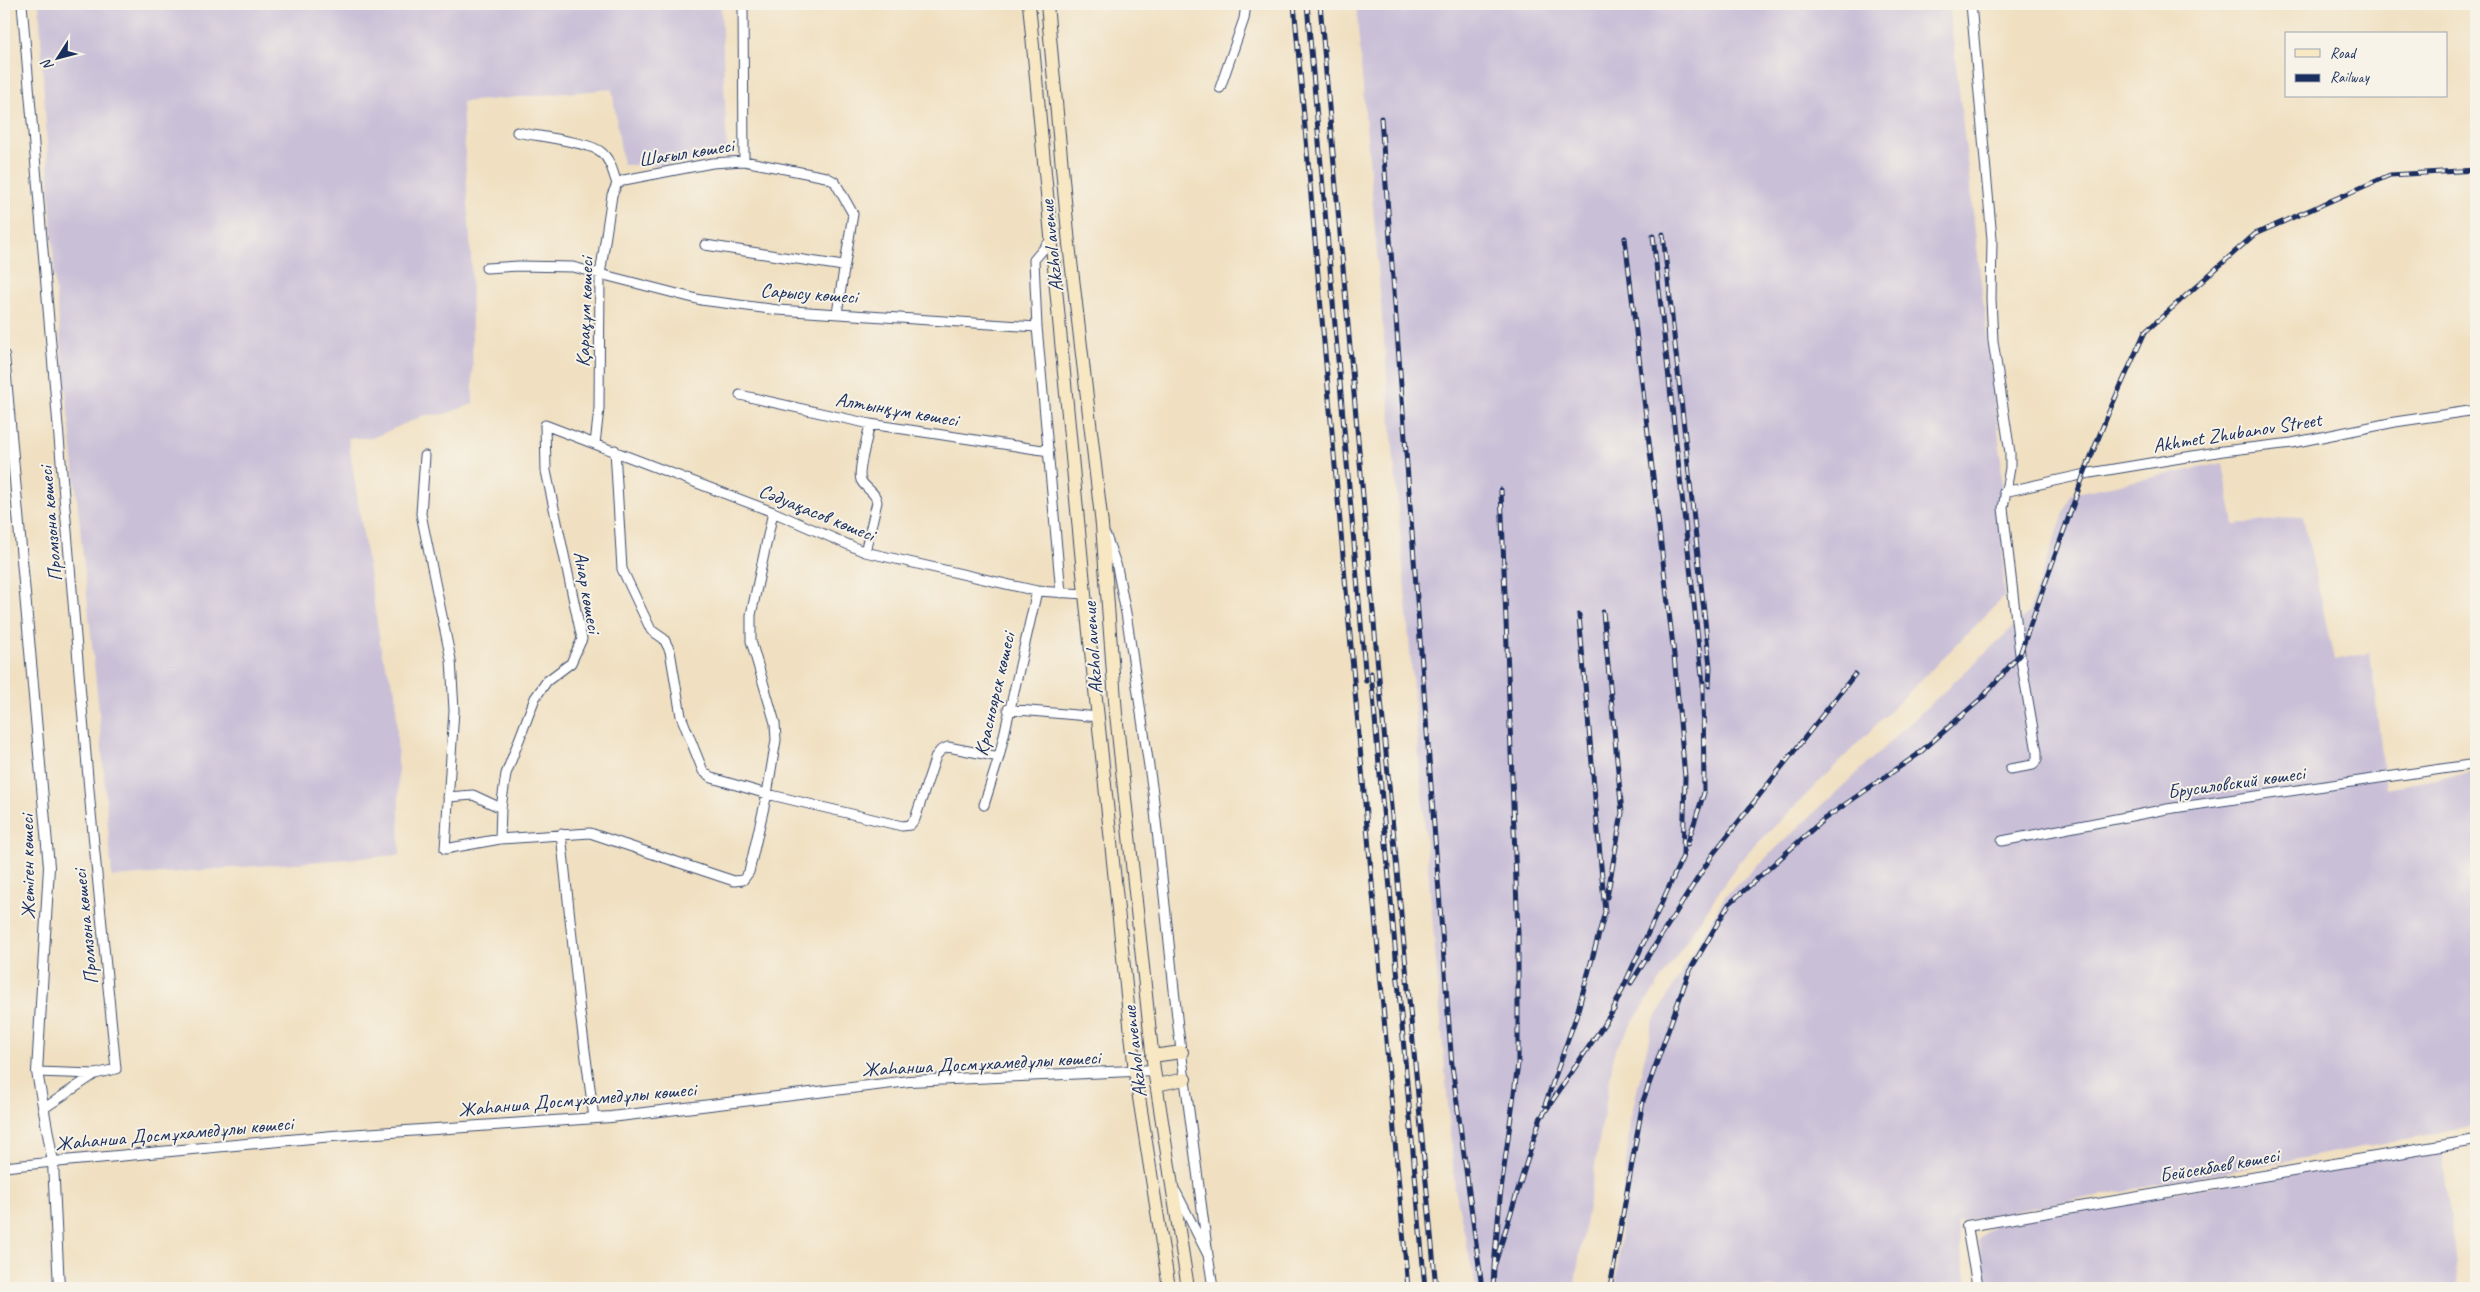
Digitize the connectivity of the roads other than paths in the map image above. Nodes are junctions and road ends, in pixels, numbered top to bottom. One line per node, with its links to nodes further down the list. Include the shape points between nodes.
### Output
1 (22, 4): 51 (street, Промзона көшесі, via 116,1070)
2 (743, 4): 9 (street)
3 (1029, 4): 11 (main road, Akzhol avenue)
4 (1047, 4): 29 (main road, Akzhol avenue, via 1069,244)
5 (1246, 4): 7 (street, via 1244,19)
6 (1972, 4): 27 (street, via 1992,239 1993,341 2010,453)
7 (1220, 88)
8 (517, 132): 10 (street, Шағыл көшесі, via 600,151 609,163)
9 (744, 161): 10 (street, Шағыл көшесі, via 712,163); 13 (street, Шағыл көшесі, via 826,177 835,182 852,214)
10 (617, 184): 15 (street, Қарақұм көшесі, via 612,195)
11 (1052, 239): 17 (street, via 1034,260); 33 (main road, Akzhol avenue)
12 (705, 245): 13 (street)
13 (843, 266): 16 (street, Шағыл көшесі)
14 (486, 268): 15 (street, Сарысу көшесі, via 573,267)
15 (600, 275): 16 (street, Сарысу көшесі, via 701,300 778,310); 23 (street, Қарақұм көшесі, via 599,409)
16 (837, 313): 17 (street, Сарысу көшесі)
17 (1037, 327): 25 (street)
18 (4, 355): 49 (street, Жетіген көшесі, via 49,867)
19 (740, 395): 21 (street, Алтынқұм көшесі)
20 (2476, 410): 27 (street, Akhmet Zhubanov Street, via 2395,422 2292,444 2224,451 2090,473)
21 (870, 424): 25 (street, Алтынқұм көшесі); 30 (street, via 860,476 877,502)
22 (545, 425): 23 (street, Сәдуақасов көшесі); 42 (street, Анар көшесі, via 546,471 582,639 571,663 547,681 535,698 506,774)
23 (595, 444): 24 (street, Сәдуақасов көшесі)
24 (615, 450): 28 (street, Сәдуақасов көшесі); 39 (street, Анар көшесі, via 622,569 652,630 664,639 670,651 681,716 703,771 712,778)
25 (1049, 451): 32 (street)
26 (425, 456): 40 (street, via 421,514 451,660 454,710)
27 (2004, 492): 38 (street, via 2015,617 2037,752 2033,764)
28 (773, 512): 30 (street, Сәдуақасов көшесі); 39 (street, via 750,615 752,641 775,723 776,740)
29 (1102, 525): 46 (street, via 1117,567 1129,632 1153,793); 47 (main road, Akzhol avenue, via 1116,714)
30 (865, 552): 31 (street, Сәдуақасов көшесі)
31 (1037, 591): 32 (street, Сәдуақасов көшесі); 34 (street, Красноярск көшесі)
32 (1061, 592): 33 (street, Сәдуақасов көшесі)
33 (1086, 594): 35 (main road, Akzhol avenue)
34 (1008, 709): 35 (street); 36 (street, Красноярск көшесі)
35 (1099, 717): 50 (main road, Akzhol avenue)
36 (999, 757): 39 (street, Анар көшесі, via 948,747 941,750 936,756 915,819 902,826); 41 (street, Красноярск көшесі)
37 (2476, 764): 45 (street, Брусиловский көшесі, via 2167,809)
38 (2010, 769)
39 (767, 794): 43 (street, via 749,872 742,880 734,881 590,832)
40 (448, 797): 42 (street, via 473,795); 44 (street, via 445,849)
41 (984, 805)
42 (501, 808): 44 (street, Анар көшесі)
43 (561, 834): 44 (street); 55 (street)
44 (500, 839)
45 (2002, 841)
46 (1182, 1052): 47 (main road); 52 (street)
47 (1152, 1056): 48 (main road, Akzhol avenue)
48 (1154, 1070): 50 (street, Жаһанша Досмұхамедұлы көшесі); 53 (main road, Akzhol avenue)
49 (37, 1072): 51 (street); 54 (street, Жетіген көшесі)
50 (1135, 1072): 55 (street, Жаһанша Досмұхамедұлы көшесі, via 908,1082); 62 (main road, Akzhol avenue)
51 (95, 1074): 54 (street)
52 (1185, 1079): 53 (main road); 60 (street)
53 (1156, 1085): 59 (main road, Akzhol avenue)
54 (43, 1109): 57 (street, Жетіген көшесі)
55 (594, 1118): 57 (street, Жаһанша Досмұхамедұлы көшесі, via 333,1136)
56 (2476, 1140): 65 (street, Бейсекбаев көшесі, via 1967,1226)
57 (53, 1162): 58 (street, Жаһанша Досмұхамедұлы көшесі); 61 (street, Жетіген көшесі)
58 (4, 1167)
59 (1170, 1181): 60 (street); 63 (main road, Akzhol avenue)
60 (1208, 1255): 64 (street)
61 (59, 1288)
62 (1169, 1288)
63 (1188, 1288)
64 (1213, 1288)
65 (1978, 1288)

